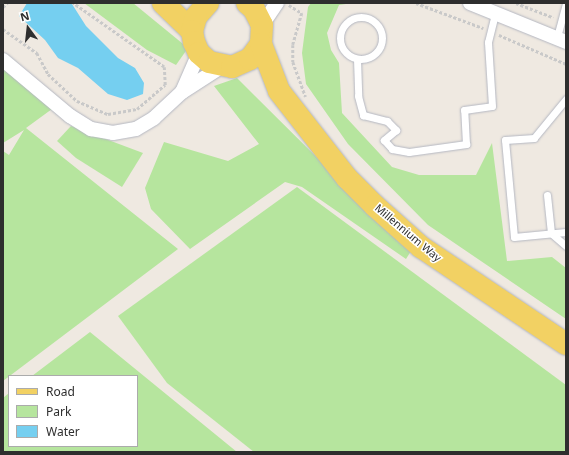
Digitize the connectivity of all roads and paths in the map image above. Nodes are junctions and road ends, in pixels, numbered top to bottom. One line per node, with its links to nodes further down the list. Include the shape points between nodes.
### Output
1 (7, 3): 11 (path)
2 (73, 3): 14 (path, via 164,67 165,85 138,109 108,114 77,101 48,74 37,53)
3 (163, 3): 15 (main road)
4 (247, 3): 16 (main road, Millennium Way, via 254,9)
5 (277, 3): 16 (street)
6 (286, 3): 25 (path, via 302,13 293,45 293,62)
7 (470, 3): 12 (street)
8 (516, 3): 13 (path)
9 (566, 3): 13 (lane)
10 (200, 4): 15 (main road)
11 (3, 7)
12 (495, 13): 17 (street); 19 (lane, via 488,42 492,106 464,110 466,144 409,152 392,149 384,140 396,130 387,121 363,115 358,96)
13 (560, 20): 17 (lane)
14 (3, 29)
15 (192, 31): 18 (main road)
16 (261, 35): 21 (main road, via 253,56); 23 (main road, Millennium Way)
17 (561, 40)
18 (199, 53): 21 (main road, Millennium Way, via 209,62); 22 (street)
19 (357, 59): 19 (lane, via 343,50 340,34 350,19 365,17 378,26 382,40 376,53 370,57)
20 (3, 60): 22 (street, via 70,116 91,129 113,133 136,129 154,118)
21 (232, 66): 22 (street); 23 (main road, Millennium Way)
22 (182, 92)
23 (279, 92): 30 (main road, Millennium Way, via 347,178 415,242)
24 (566, 99): 28 (lane, via 534,138 505,140 514,237)
25 (309, 104)
26 (547, 195): 28 (lane)
27 (566, 232): 28 (lane)
28 (550, 233): 29 (lane)
29 (566, 246)
30 (566, 344)

